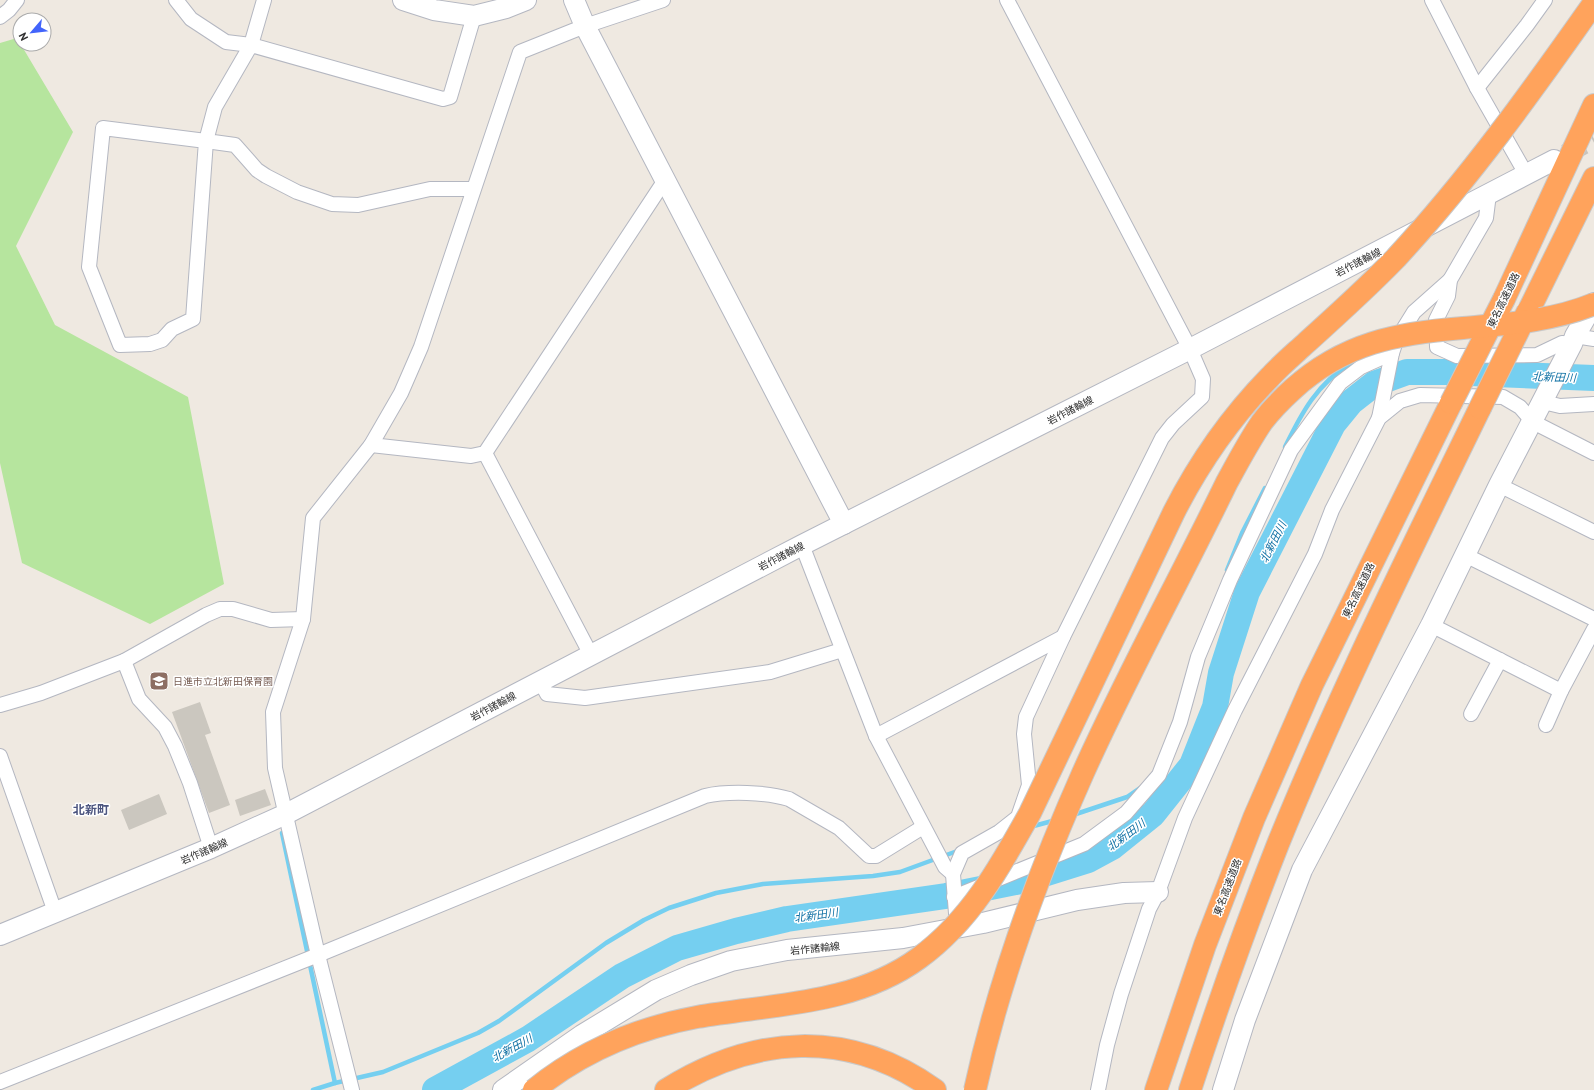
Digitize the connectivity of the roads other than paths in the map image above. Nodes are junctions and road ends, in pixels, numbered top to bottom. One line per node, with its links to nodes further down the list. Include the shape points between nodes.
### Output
1 (17, 0): 13 (street)
2 (176, 0): 15 (street, via 191,19 226,42)
3 (264, 0): 15 (street)
4 (403, 0): 12 (main road, via 434,10)
5 (526, 0): 12 (main road)
6 (574, 0): 14 (main road)
7 (663, 0): 14 (street)
8 (1007, 0): 28 (street)
9 (1432, 0): 16 (street)
10 (1545, 0): 16 (street)
11 (1594, 3): 71 (highway, bridge, via 1524,102 1433,216 1396,258 1271,376 1226,427 1207,453 1170,519 1030,813 990,882 963,918 919,958 870,985 808,1002 697,1017 632,1034 570,1064)
12 (474, 16): 15 (street, via 450,97 443,99)
13 (0, 17)
14 (585, 26): 22 (main road); 23 (street, via 520,52)
15 (250, 45): 18 (street, via 215,107)
16 (1477, 88): 20 (street)
17 (1594, 105): 76 (highway, 東名高速道路, bridge, via 1504,299 1312,685 1260,804 1205,945)
18 (206, 141): 18 (street, via 193,319 172,329 162,340 150,344 120,345 89,267 103,128); 23 (street, via 235,145 256,170 297,192 332,204 358,205 430,189)
19 (1554, 160): 20 (main road, 岩作諸輪線)
20 (1526, 174): 24 (main road, 岩作諸輪線)
21 (1594, 178): 77 (highway, bridge, via 1392,589 1332,718 1242,938)
22 (665, 180): 35 (street); 38 (main road)
23 (474, 189): 34 (street, via 421,347 401,393)
24 (1489, 194): 25 (street, via 1486,218); 28 (main road, 岩作諸輪線)
25 (1450, 280): 27 (street, via 1448,296 1436,320 1437,347 1457,356 1537,355 1562,343); 29 (street, via 1414,312 1396,341)
26 (1594, 303): 27 (main road); 74 (highway, bridge, via 1561,315 1408,334 1351,350 1305,379 1282,399 1263,421 1227,482 1077,786 1008,968)
27 (1581, 340): 30 (main road)
28 (1190, 349): 38 (main road, 岩作諸輪線); 46 (street, via 1203,379 1202,397 1162,438)
29 (1392, 353): 32 (street); 63 (street, via 1361,367 1340,383 1291,450 1230,580 1198,657 1180,722 1159,775 1126,813 1084,844)
30 (1543, 402): 31 (street, via 1560,406); 33 (main road)
31 (1594, 404)
32 (1379, 418): 33 (street, via 1400,401 1420,395 1503,397 1520,407); 62 (street, via 1332,510 1315,554 1215,750 1185,818)
33 (1533, 422): 36 (street); 37 (main road)
34 (371, 445): 35 (street, via 471,456); 42 (street, via 313,518)
35 (485, 453): 48 (street)
36 (1594, 453)
37 (1500, 486): 39 (street); 41 (main road)
38 (844, 524): 40 (main road, 岩作諸輪線)
39 (1593, 529)
40 (802, 545): 47 (street); 48 (main road, 岩作諸輪線)
41 (1465, 555): 43 (street); 44 (main road)
42 (303, 619): 50 (street, via 271,620 233,609 220,609); 58 (street, via 273,712 275,768)
43 (1594, 619)
44 (1431, 625): 49 (street); 78 (main road, via 1302,870 1245,1020)
45 (1594, 629): 52 (street)
46 (1063, 637): 56 (street); 61 (street, via 1026,717 1024,734 1029,785 1018,817 999,832 962,853)
47 (842, 650): 51 (street, via 770,672 585,698 547,694); 56 (street)
48 (591, 656): 51 (main road, 岩作諸輪線)
49 (1500, 660): 52 (street); 54 (street)
50 (124, 661): 53 (street, via 41,693); 60 (street, via 139,699 165,727 175,746)
51 (540, 681): 58 (main road, 岩作諸輪線)
52 (1561, 691): 55 (street)
53 (0, 705)
54 (1472, 714)
55 (1546, 725)
56 (876, 736): 59 (street)
57 (0, 756): 64 (street)
58 (286, 814): 60 (main road, 岩作諸輪線); 67 (street)
59 (923, 827): 61 (street, via 945,867); 67 (street, via 876,856 869,856 839,828 789,799 780,796 705,796)
60 (211, 848): 64 (main road, 岩作諸輪線)
61 (953, 875): 63 (street)
62 (1158, 892): 65 (main road, 岩作諸輪線, via 1124,893 1077,900); 75 (street, via 1149,909 1121,994)
63 (954, 896): 65 (street)
64 (55, 912): 66 (main road, 岩作諸輪線)
65 (957, 928): 70 (main road, 岩作諸輪線, via 903,938 788,950 731,961 691,975 656,990 582,1035)
66 (0, 935)
67 (318, 955): 68 (street); 69 (street)
68 (0, 1082)
69 (352, 1090)
70 (503, 1090)
71 (534, 1090)
72 (666, 1090): 73 (highway, via 696,1072 729,1059 792,1045 822,1046 886,1061 914,1075)
73 (935, 1090)
74 (975, 1090)
75 (1098, 1090)
76 (1156, 1090)
77 (1190, 1090)
78 (1223, 1090)

